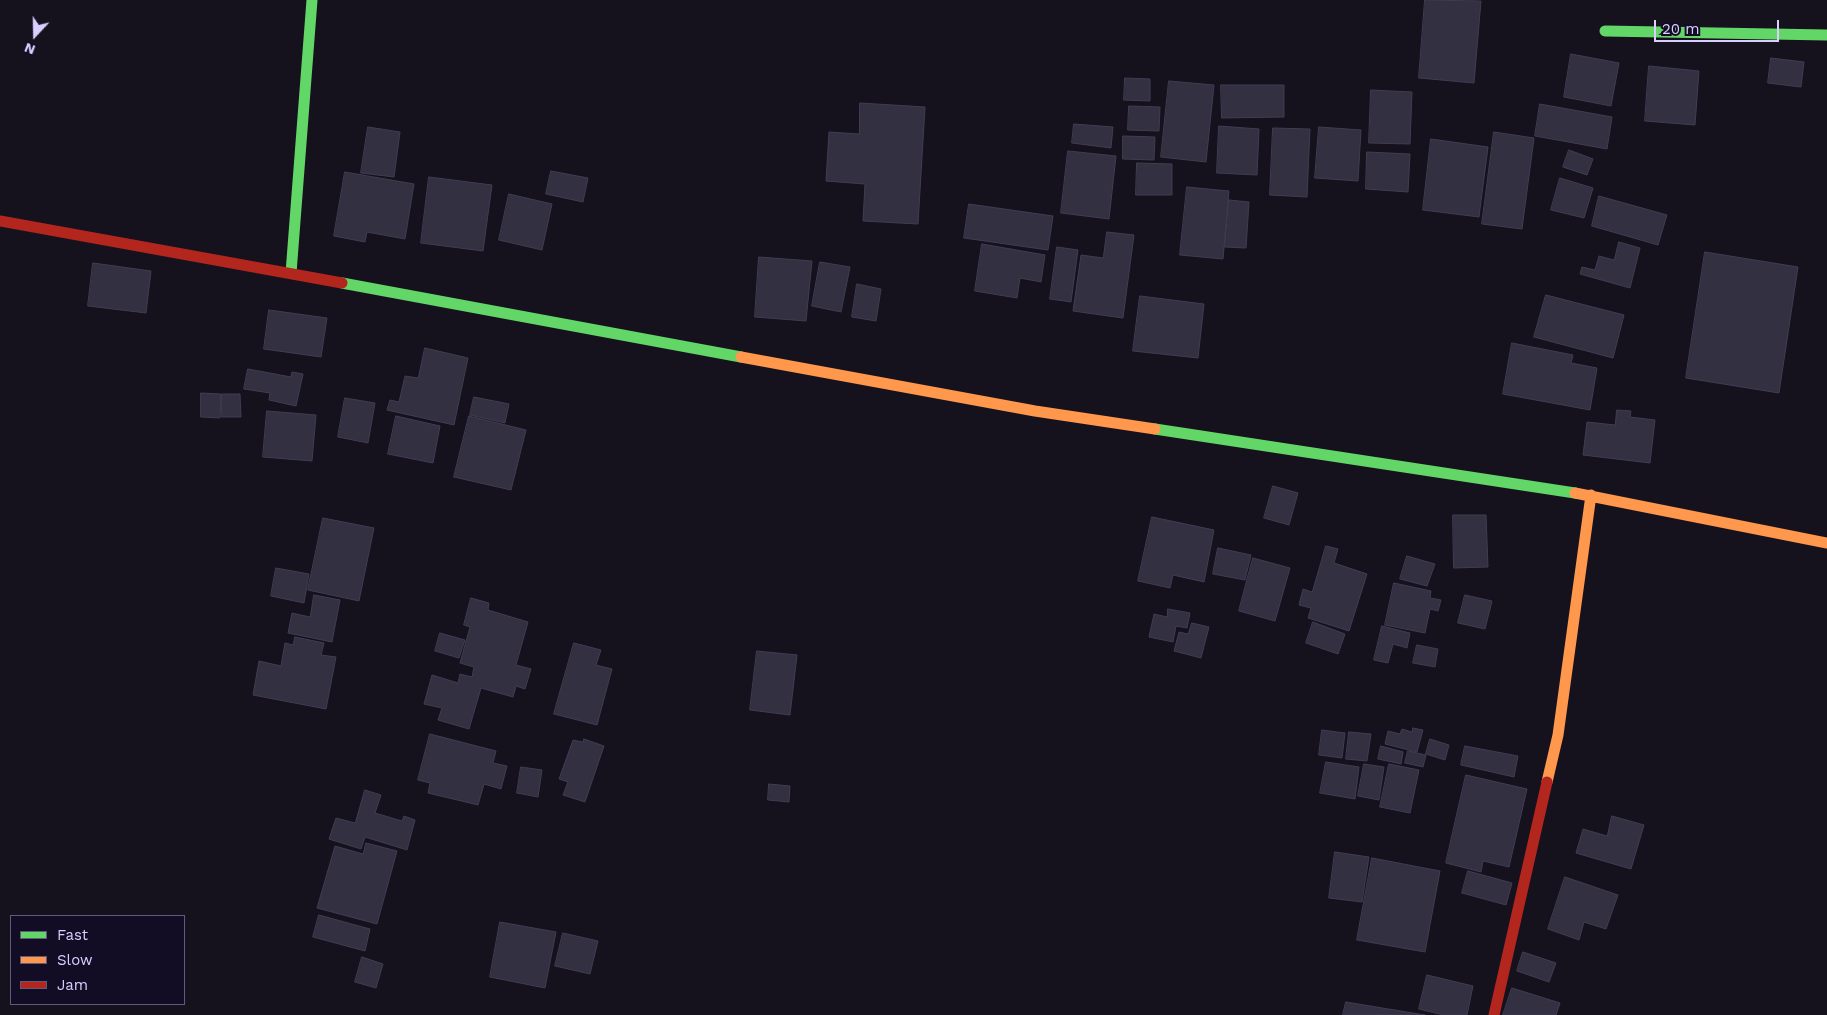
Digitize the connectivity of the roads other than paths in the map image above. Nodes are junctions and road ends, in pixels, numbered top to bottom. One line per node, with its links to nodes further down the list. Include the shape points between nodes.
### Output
1 (312, 0): 5 (street)
2 (1605, 31): 3 (street)
3 (1827, 35)
4 (0, 221): 5 (street)
5 (291, 273): 6 (street, via 1035,411)
6 (1592, 495): 7 (street); 8 (street, via 1558,735)
7 (1827, 543)
8 (1494, 1015)

